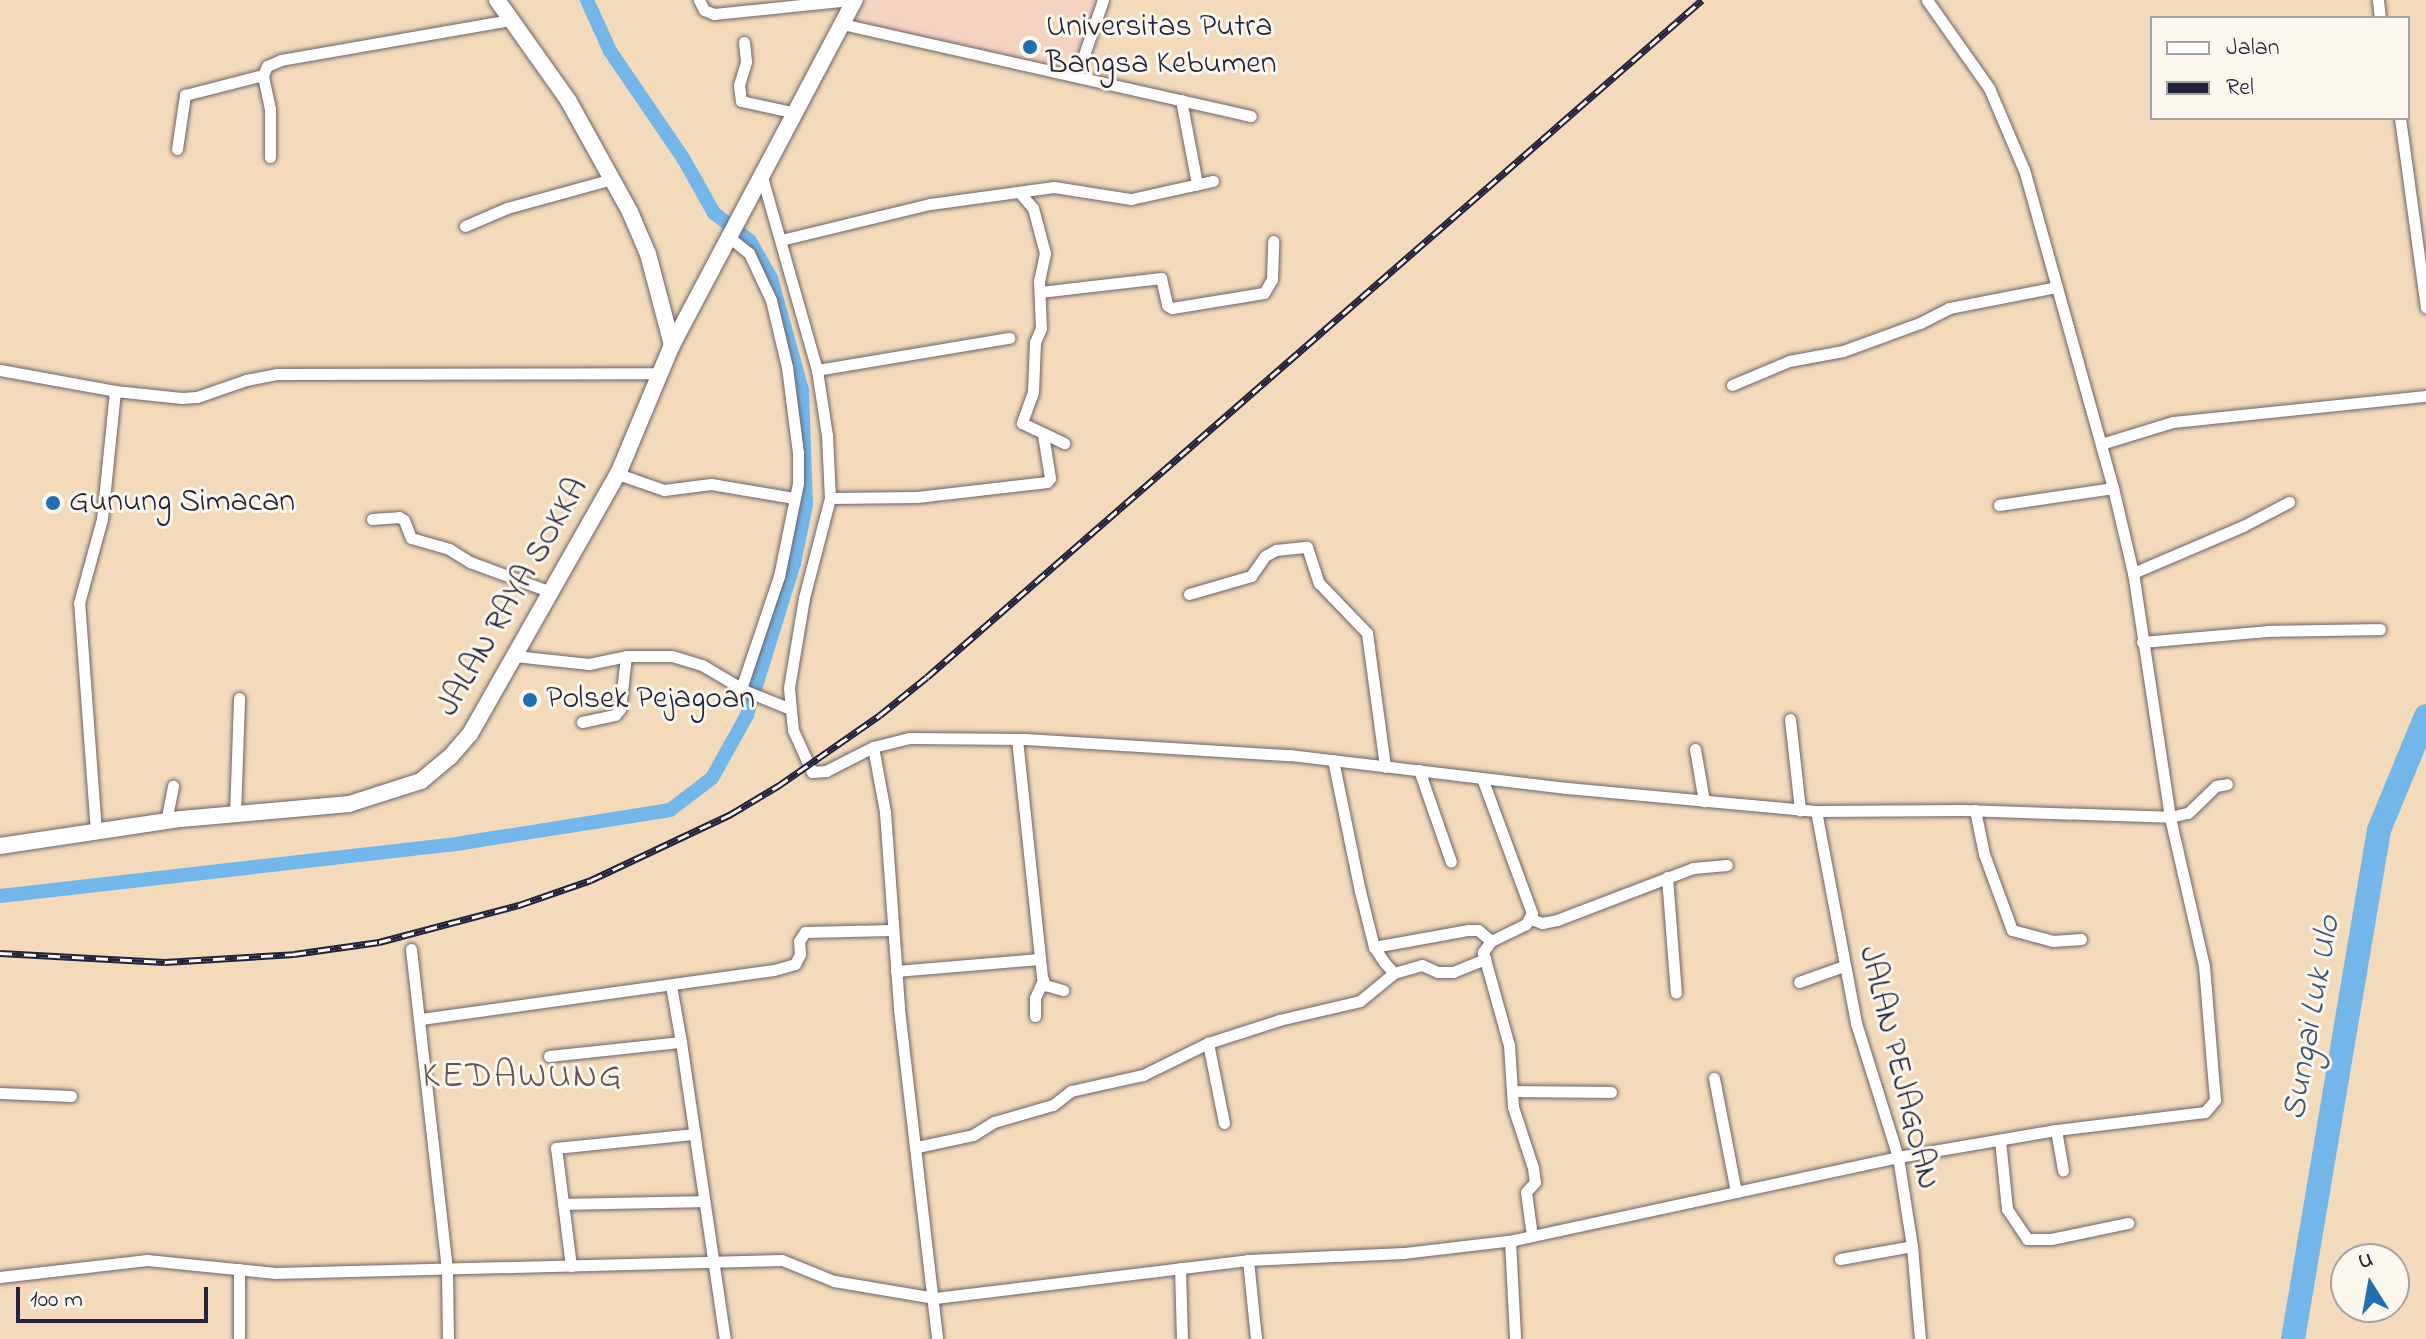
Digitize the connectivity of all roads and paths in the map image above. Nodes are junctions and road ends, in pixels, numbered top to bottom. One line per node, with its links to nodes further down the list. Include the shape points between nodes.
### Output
1 (497, 0): 6 (main road)
2 (699, 0): 3 (street, via 714,14)
3 (852, 0): 7 (main road, JALAN RAYA SOKKA)
4 (1103, 0): 10 (street)
5 (1927, 0): 26 (street, via 1999,107 2024,170)
6 (511, 20): 9 (street, via 281,60 267,66); 18 (main road, via 568,100)
7 (842, 24): 10 (street); 12 (main road, JALAN RAYA SOKKA)
8 (744, 42): 12 (street, via 741,101)
9 (263, 75): 15 (street, via 186,94); 16 (street, via 271,120)
10 (1077, 75): 11 (street)
11 (1181, 100): 13 (street); 20 (street)
12 (796, 113): 17 (main road, JALAN RAYA SOKKA)
13 (1251, 116)
14 (2400, 120): 29 (street)
15 (177, 149)
16 (270, 157)
17 (762, 177): 23 (main road, JALAN RAYA SOKKA); 24 (street)
18 (612, 179): 22 (street, via 507,208); 28 (main road, via 648,254)
19 (1213, 181): 20 (street)
20 (1197, 184): 21 (street, via 1131,199 1062,187)
21 (1019, 192): 24 (street, via 915,207); 27 (street, via 1033,208 1045,253)
22 (465, 226)
23 (731, 235): 30 (main road, JALAN RAYA SOKKA); 44 (street, via 757,266 771,300 787,367 798,453)
24 (781, 240): 34 (street)
25 (1273, 241): 27 (street, via 1272,279 1264,293 1172,308 1161,278)
26 (2057, 287): 36 (street, via 1949,308 1843,351 1789,361); 41 (street)
27 (1040, 292): 39 (street, via 1033,392 1022,423)
28 (662, 307): 30 (main road); 32 (main road)
29 (2426, 307)
30 (689, 317): 32 (main road, JALAN RAYA SOKKA)
31 (1009, 338): 34 (street)
32 (672, 345): 35 (main road, JALAN RAYA SOKKA)
33 (0, 370): 37 (street)
34 (817, 370): 45 (street)
35 (659, 373): 37 (street, via 338,372 258,377 197,397); 42 (main road, JALAN RAYA SOKKA)
36 (1732, 385)
37 (115, 391): 77 (street, via 102,519 79,603)
38 (2426, 396): 41 (street, via 2173,422)
39 (1043, 435): 40 (street); 45 (street, via 1049,481 917,497)
40 (1064, 443)
41 (2101, 444): 43 (street)
42 (618, 474): 44 (street, via 664,490 711,484); 50 (main road, JALAN RAYA SOKKA)
43 (2113, 488): 47 (street); 49 (street)
44 (794, 498): 56 (street, via 779,576)
45 (830, 498): 58 (street, via 804,598)
46 (2289, 502): 49 (street)
47 (1999, 505)
48 (372, 519): 50 (street, via 399,517 411,538)
49 (2133, 573): 53 (street)
50 (551, 592): 54 (main road, JALAN RAYA SOKKA)
51 (1189, 594): 65 (street, via 1251,576 1276,550 1307,547 1319,583 1367,633)
52 (2380, 629): 53 (street, via 2267,631)
53 (2142, 642): 75 (street)
54 (515, 656): 55 (street, via 589,664); 74 (main road, JALAN RAYA SOKKA, via 470,734 421,781 349,804)
55 (626, 656): 56 (street, via 690,661); 60 (street, via 620,709 615,715)
56 (744, 690): 58 (street)
57 (239, 698): 74 (street)
58 (788, 708): 62 (street, via 812,772 826,771)
59 (1790, 719): 71 (street)
60 (582, 722)
61 (1017, 739): 62 (street, via 909,738); 64 (street); 88 (street)
62 (873, 747): 83 (street, via 885,812)
63 (1695, 749): 70 (street)
64 (1333, 760): 65 (street); 86 (street)
65 (1385, 767): 66 (street)
66 (1419, 770): 67 (street); 79 (street)
67 (1482, 778): 70 (street); 82 (street)
68 (2227, 784): 75 (street, via 2216,786 2188,813)
69 (173, 786): 76 (street)
70 (1704, 801): 71 (street)
71 (1800, 810): 73 (street)
72 (1975, 810): 73 (street); 75 (street); 84 (street, via 1984,854 2012,930 2053,941)
73 (1816, 811): 90 (street, JALAN PEJAGOAN)
74 (235, 815): 76 (main road, JALAN RAYA SOKKA)
75 (2170, 817): 109 (street, via 2204,966 2215,1100 2196,1114)
76 (166, 822): 77 (main road, JALAN RAYA SOKKA)
77 (96, 832): 78 (main road, JALAN RAYA SOKKA)
78 (0, 846)
79 (1451, 862)
80 (1727, 865): 81 (street)
81 (1667, 877): 82 (street, via 1576,914 1542,923); 97 (street)
82 (1531, 919): 85 (street)
83 (892, 930): 91 (street); 95 (street, via 805,932 795,964)
84 (2081, 939)
85 (1491, 941): 86 (street, via 1478,930 1468,930); 89 (street, via 1483,952)
86 (1374, 947): 92 (street)
87 (411, 949): 99 (street)
88 (1040, 959): 91 (street); 93 (street)
89 (1485, 959): 92 (street, via 1453,972 1422,965); 104 (street, via 1503,1018)
90 (1844, 966): 94 (street); 113 (street, JALAN PEJAGOAN)
91 (896, 971): 112 (street)
92 (1394, 973): 101 (street, via 1360,1001)
93 (1043, 980): 96 (street); 98 (street)
94 (1799, 982)
95 (671, 985): 99 (street); 100 (street)
96 (1063, 990)
97 (1676, 993)
98 (1035, 1016)
99 (421, 1019): 128 (street)
100 (681, 1042): 102 (street); 110 (street)
101 (1208, 1043): 108 (street); 112 (street, via 1143,1075 1068,1092 1039,1111 1001,1120 963,1138)
102 (549, 1056)
103 (1714, 1078): 115 (street)
104 (1512, 1091): 105 (street); 119 (street, via 1535,1179 1526,1192)
105 (1611, 1092)
106 (0, 1093): 107 (street)
107 (71, 1096)
108 (1224, 1123)
109 (2056, 1130): 111 (street); 114 (street)
110 (694, 1134): 116 (street); 117 (street, via 556,1148)
111 (2000, 1140): 113 (street); 118 (street, via 2007,1209 2027,1239)
112 (917, 1147): 130 (street)
113 (1898, 1157): 115 (street); 121 (street, JALAN PEJAGOAN)
114 (2063, 1170)
115 (1736, 1192): 119 (street)
116 (704, 1201): 117 (street); 124 (street)
117 (563, 1204): 125 (street)
118 (2128, 1223)
119 (1532, 1236): 120 (street)
120 (1510, 1241): 123 (street, via 1404,1253); 131 (street)
121 (1912, 1246): 122 (street); 138 (street, JALAN PEJAGOAN)
122 (1840, 1259)
123 (1248, 1260): 126 (street); 137 (street)
124 (713, 1262): 125 (street); 130 (street, via 787,1261 834,1281); 134 (street)
125 (571, 1266): 128 (street)
126 (1180, 1268): 130 (street); 136 (street)
127 (239, 1269): 128 (street); 129 (street, via 147,1260); 132 (street)
128 (447, 1270): 133 (street)
129 (0, 1277)
130 (935, 1298): 135 (street)
131 (1515, 1338)
132 (239, 1339)
133 (448, 1339)
134 (725, 1339)
135 (937, 1339)
136 (1182, 1339)
137 (1256, 1339)
138 (1920, 1339)

